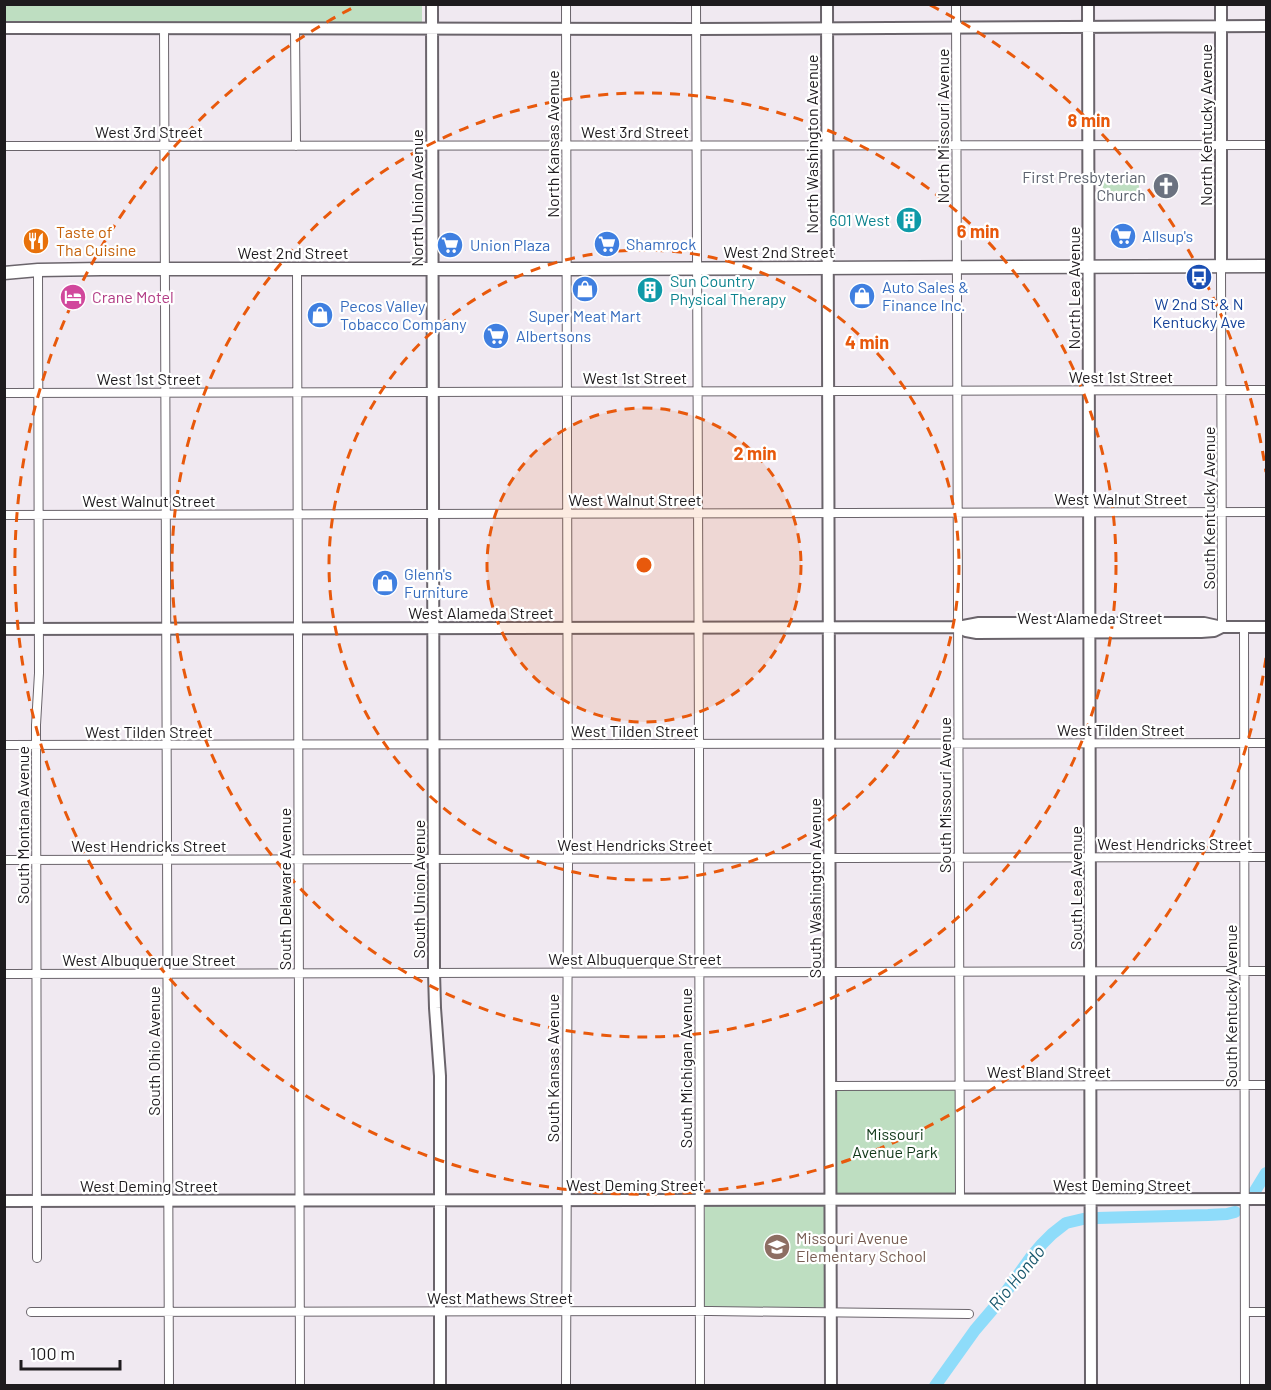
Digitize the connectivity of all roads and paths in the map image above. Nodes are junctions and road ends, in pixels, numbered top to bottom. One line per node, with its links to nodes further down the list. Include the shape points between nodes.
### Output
1 (432, 4): 14 (street, North Union Avenue)
2 (566, 4): 15 (street, North Kansas Avenue)
3 (696, 4): 18 (street, South Michigan Avenue)
4 (827, 4): 16 (street, North Washington Avenue)
5 (956, 4): 17 (street, North Missouri Avenue)
6 (1088, 4): 9 (street, North Lea Avenue)
7 (1221, 4): 10 (street, North Kentucky Avenue)
8 (1266, 26): 10 (street)
9 (1088, 27): 10 (street); 17 (street); 29 (street, North Lea Avenue)
10 (1221, 27): 19 (street, North Kentucky Avenue)
11 (4, 28): 12 (street)
12 (164, 28): 13 (street); 22 (street, South Ohio Avenue)
13 (295, 28): 14 (street); 23 (street)
14 (432, 28): 15 (street); 24 (street, North Union Avenue)
15 (566, 28): 18 (street); 25 (street, North Kansas Avenue)
16 (827, 28): 17 (street); 18 (street); 27 (street, North Washington Avenue)
17 (956, 28): 28 (street, North Missouri Avenue)
18 (696, 29): 26 (street, South Michigan Avenue)
19 (1221, 145): 20 (street, West 3rd Street); 29 (street, West 3rd Street); 30 (street, North Kentucky Avenue)
20 (1266, 145)
21 (4, 146): 22 (street, West 3rd Street)
22 (165, 146): 23 (street, West 3rd Street); 35 (street, South Ohio Avenue)
23 (296, 146): 24 (street, West 3rd Street)
24 (432, 146): 25 (street, West 3rd Street); 40 (street, North Union Avenue)
25 (566, 146): 26 (street, West 3rd Street); 37 (street, North Kansas Avenue)
26 (697, 146): 27 (street, West 3rd Street); 38 (street, South Michigan Avenue)
27 (827, 146): 28 (street, West 3rd Street); 33 (street, North Washington Avenue)
28 (956, 146): 29 (street, West 3rd Street); 34 (street, North Missouri Avenue)
29 (1088, 146): 32 (street, North Lea Avenue)
30 (1221, 266): 31 (main road, West 2nd Street); 32 (main road, West 2nd Street); 43 (street, North Kentucky Avenue)
31 (1266, 266)
32 (1089, 267): 34 (main road, West 2nd Street); 42 (street, North Lea Avenue)
33 (828, 268): 34 (main road, West 2nd Street); 38 (main road, West 2nd Street); 46 (street, North Washington Avenue)
34 (957, 268): 47 (street, North Missouri Avenue)
35 (165, 269): 36 (main road, West 2nd Street); 39 (main road, West 2nd Street); 53 (street, South Ohio Avenue)
36 (297, 269): 40 (main road, West 2nd Street); 48 (street, South Delaware Avenue)
37 (567, 269): 38 (main road, West 2nd Street); 40 (main road, West 2nd Street); 50 (street, North Kansas Avenue)
38 (697, 269): 45 (street, South Michigan Avenue)
39 (38, 270): 41 (main road, West 2nd Street); 52 (street, South Montana Avenue)
40 (433, 270): 49 (street, North Union Avenue)
41 (4, 273)
42 (1090, 390): 43 (street, West 1st Street); 47 (street, West 1st Street); 58 (street, South Lea Avenue)
43 (1222, 390): 44 (street, West 1st Street); 54 (street, South Kentucky Avenue)
44 (1266, 390)
45 (698, 391): 46 (street, West 1st Street); 50 (street, West 1st Street); 62 (street, South Michigan Avenue)
46 (829, 391): 47 (street, West 1st Street); 56 (street, South Washington Avenue)
47 (957, 391): 57 (street, South Missouri Avenue)
48 (297, 392): 49 (street, West 1st Street); 53 (street, West 1st Street); 59 (street, South Delaware Avenue)
49 (433, 392): 50 (street, West 1st Street); 60 (street, South Union Avenue)
50 (568, 392): 61 (street, South Kansas Avenue)
51 (4, 393): 52 (street, West 1st Street)
52 (38, 393): 53 (street, West 1st Street); 64 (street, South Montana Avenue)
53 (166, 393): 65 (street, South Ohio Avenue)
54 (1222, 512): 55 (street, West Walnut Street); 58 (street, West Walnut Street); 67 (street, South Kentucky Avenue)
55 (1266, 512)
56 (829, 513): 57 (street, West Walnut Street); 62 (street, West Walnut Street); 73 (street, South Washington Avenue)
57 (957, 513): 58 (street, West Walnut Street); 66 (street, South Missouri Avenue)
58 (1090, 513): 74 (street, South Lea Avenue)
59 (297, 514): 60 (street, West Walnut Street); 65 (street, West Walnut Street); 78 (street, South Delaware Avenue)
60 (434, 514): 61 (street, West Walnut Street); 70 (street, South Union Avenue)
61 (568, 514): 62 (street, West Walnut Street); 71 (street, South Kansas Avenue)
62 (698, 514): 72 (street, South Michigan Avenue)
63 (4, 515): 64 (street, West Walnut Street)
64 (39, 515): 65 (street, West Walnut Street); 76 (street, South Montana Avenue)
65 (166, 515): 77 (street, South Ohio Avenue)
66 (958, 627): 73 (street, West Alameda Street); 74 (street, West Alameda Street, via 976,633); 84 (street, South Missouri Avenue)
67 (1222, 627): 68 (street, West Alameda Street); 74 (street, West Alameda Street, via 1201,632)
68 (1244, 627): 69 (street, West Alameda Street); 79 (street, South Kentucky Avenue)
69 (1266, 627)
70 (434, 628): 71 (street, West Alameda Street); 78 (street, West Alameda Street); 88 (street, South Union Avenue)
71 (567, 628): 72 (street, West Alameda Street); 89 (street, South Kansas Avenue)
72 (698, 628): 73 (street, West Alameda Street); 82 (street, South Michigan Avenue)
73 (829, 628): 83 (street, South Washington Avenue)
74 (1090, 628): 81 (street, South Lea Avenue)
75 (4, 629): 76 (street, West Alameda Street)
76 (39, 629): 77 (street, West Alameda Street); 85 (street, South Montana Avenue)
77 (167, 629): 78 (street, West Alameda Street); 86 (street, South Ohio Avenue)
78 (298, 629): 87 (street, South Delaware Avenue)
79 (1244, 742): 80 (street, West Tilden Street); 81 (street, West Tilden Street); 92 (street, South Kentucky Avenue)
80 (1266, 742)
81 (1090, 743): 84 (street, West Tilden Street); 91 (street, South Lea Avenue)
82 (699, 744): 83 (street, West Tilden Street); 89 (street, West Tilden Street); 95 (street, South Michigan Avenue)
83 (830, 744): 84 (street, West Tilden Street); 96 (street, South Washington Avenue)
84 (958, 744): 97 (street, South Missouri Avenue)
85 (36, 745): 86 (street, West Tilden Street); 90 (street, West Tilden Street); 102 (street, South Montana Avenue)
86 (167, 745): 87 (street, West Tilden Street); 98 (street, South Ohio Avenue)
87 (298, 745): 88 (street, West Tilden Street); 99 (street, South Delaware Avenue)
88 (434, 745): 89 (street, West Tilden Street); 100 (street, South Union Avenue)
89 (568, 745): 94 (street, South Kansas Avenue)
90 (4, 746)
91 (1091, 857): 92 (street, West Hendricks Street); 97 (street, West Hendricks Street); 106 (street, South Lea Avenue)
92 (1244, 857): 93 (street, West Hendricks Street); 103 (street, South Kentucky Avenue)
93 (1266, 857)
94 (568, 858): 95 (street, West Hendricks Street); 100 (street, West Hendricks Street); 108 (street, South Kansas Avenue)
95 (699, 858): 96 (street, West Hendricks Street); 109 (street, South Michigan Avenue)
96 (830, 858): 97 (street, West Hendricks Street); 110 (street, South Washington Avenue)
97 (959, 858): 105 (street, South Missouri Avenue)
98 (168, 859): 99 (street, West Hendricks Street); 102 (street, West Hendricks Street); 111 (street, South Ohio Avenue)
99 (298, 859): 100 (street, West Hendricks Street); 112 (street, South Delaware Avenue)
100 (434, 859): 107 (street, South Union Avenue)
101 (4, 860): 102 (street, West Hendricks Street)
102 (37, 860): 114 (street, South Montana Avenue)
103 (1245, 970): 104 (street, West Albuquerque Street); 106 (street, West Albuquerque Street); 115 (street, South Kentucky Avenue)
104 (1266, 970)
105 (959, 971): 106 (street, West Albuquerque Street); 110 (street, West Albuquerque Street); 119 (street, South Missouri Avenue)
106 (1091, 971): 116 (street, South Lea Avenue)
107 (434, 972): 108 (street, West Albuquerque Street); 112 (street, West Albuquerque Street); 123 (street, South Union Avenue, via 440,1076)
108 (568, 972): 109 (street, West Albuquerque Street); 124 (street, South Kansas Avenue)
109 (699, 972): 110 (street, West Albuquerque Street); 125 (street, South Michigan Avenue)
110 (830, 972): 118 (street, South Washington Avenue)
111 (168, 973): 112 (street, West Albuquerque Street); 114 (street, West Albuquerque Street); 131 (street, South Ohio Avenue)
112 (299, 973): 122 (street, South Delaware Avenue)
113 (4, 974): 114 (street, West Albuquerque Street)
114 (37, 974): 130 (street, South Montana Avenue)
115 (1245, 1084): 116 (street, West Bland Street); 117 (street, West Bland Street); 128 (street, South Kentucky Avenue)
116 (1092, 1085): 119 (street, West Bland Street); 127 (street, South Lea Avenue)
117 (1266, 1085)
118 (831, 1086): 119 (street, West Bland Street); 120 (street, South Washington Avenue)
119 (960, 1086): 126 (street, South Missouri Avenue)
120 (831, 1199): 125 (street, West Deming Street); 126 (street, West Deming Street); 138 (street, South Washington Avenue)
121 (1266, 1199): 128 (street, West Deming Street)
122 (299, 1200): 123 (street, West Deming Street); 131 (street, West Deming Street); 134 (street, South Delaware Avenue)
123 (440, 1200): 124 (street, West Deming Street); 135 (street, South Union Avenue)
124 (566, 1200): 125 (street, West Deming Street); 136 (street, South Kansas Avenue)
125 (700, 1200): 137 (street, South Michigan Avenue)
126 (960, 1200): 127 (street, West Deming Street)
127 (1092, 1200): 128 (street, West Deming Street); 149 (street, South Lea Avenue)
128 (1245, 1200): 140 (street, South Kentucky Avenue)
129 (4, 1201): 130 (street, West Deming Street)
130 (38, 1201): 131 (street, West Deming Street); 132 (street, South Montana Avenue)
131 (168, 1201): 133 (street, South Ohio Avenue)
132 (37, 1258)
133 (168, 1311): 134 (street, West Mathews Street); 139 (street, West Mathews Street); 143 (street, South Ohio Avenue)
134 (300, 1311): 135 (street, West Mathews Street); 144 (street, South Delaware Avenue)
135 (440, 1311): 136 (street, West Mathews Street); 145 (street, South Union Avenue)
136 (566, 1311): 137 (street, West Mathews Street); 146 (street, South Kansas Avenue)
137 (700, 1311): 138 (street, West Mathews Street); 147 (street, South Michigan Avenue)
138 (831, 1311): 142 (street, West Mathews Street); 148 (street, South Washington Avenue)
139 (31, 1312)
140 (1245, 1312): 141 (street); 150 (street, South Kentucky Avenue)
141 (1266, 1312)
142 (969, 1314)
143 (169, 1386)
144 (300, 1386)
145 (440, 1386)
146 (566, 1386)
147 (700, 1386)
148 (831, 1386)
149 (1091, 1386)
150 (1245, 1386)

